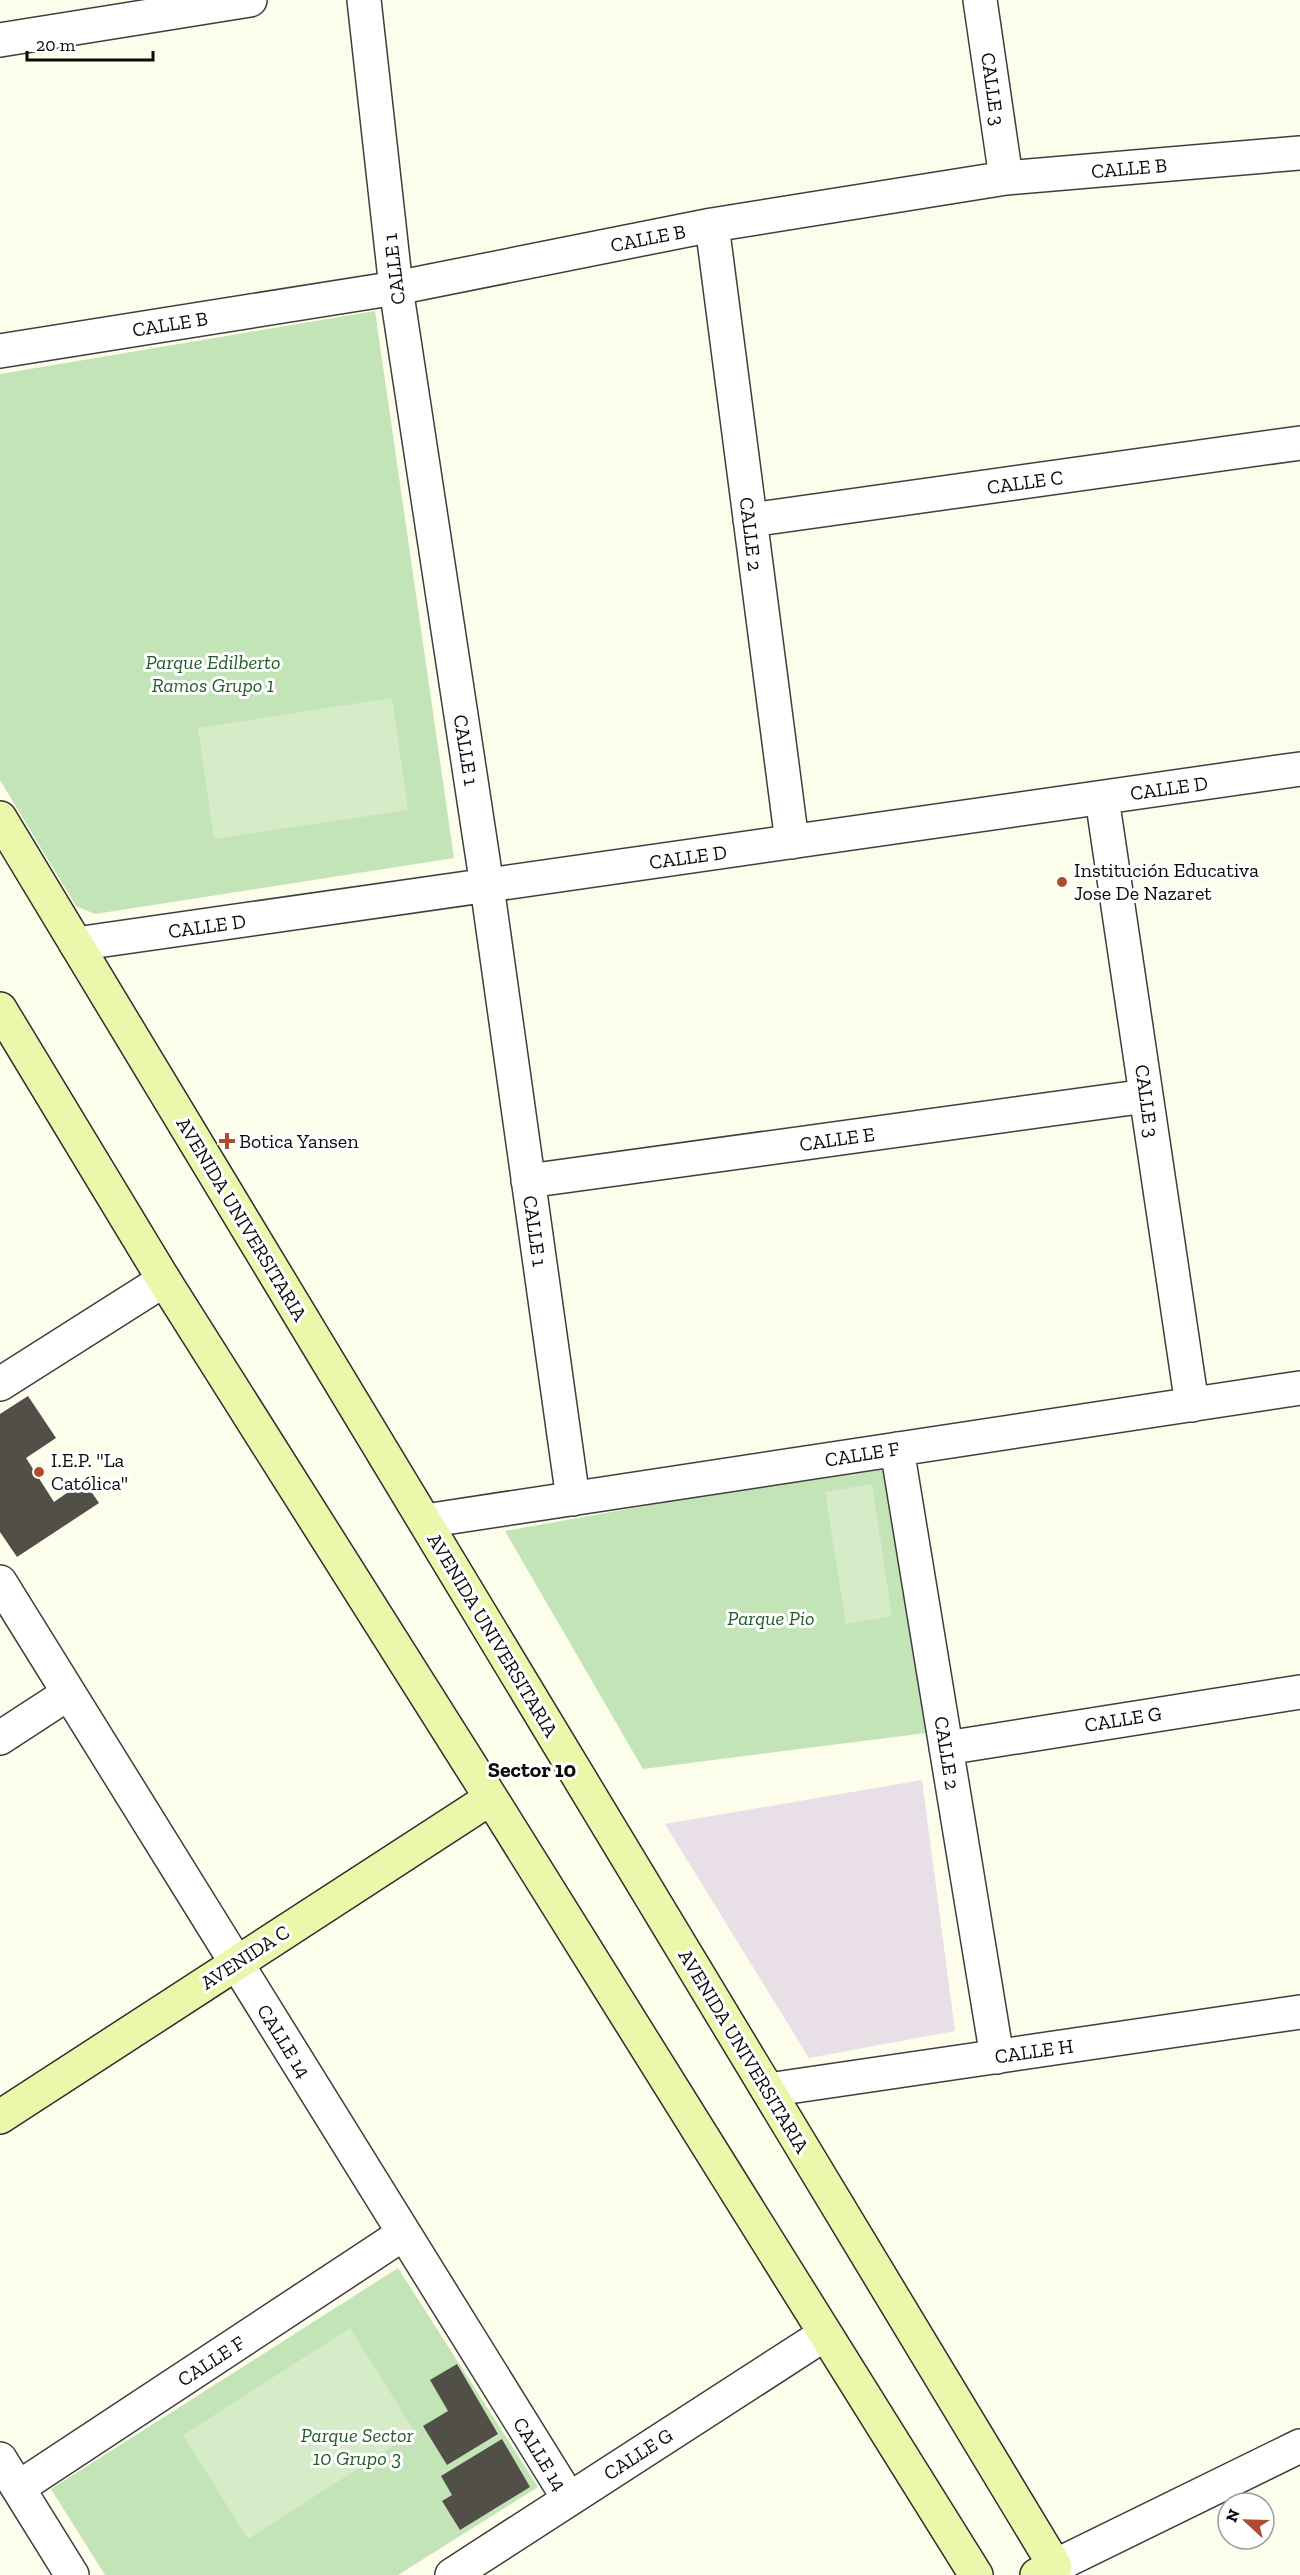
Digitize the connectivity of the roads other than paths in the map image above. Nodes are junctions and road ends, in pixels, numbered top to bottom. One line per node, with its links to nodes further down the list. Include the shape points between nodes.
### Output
1 (250, 0): 4 (street)
2 (364, 0): 8 (street, CALLE 1)
3 (980, 0): 6 (street, CALLE 3)
4 (0, 40)
5 (1300, 153): 6 (street, CALLE B)
6 (1006, 178): 7 (street, CALLE B)
7 (712, 225): 8 (street, CALLE B); 11 (street, CALLE 2)
8 (396, 288): 9 (street, CALLE B); 16 (street, CALLE 1)
9 (0, 351)
10 (1300, 443): 11 (street, CALLE C)
11 (750, 520): 15 (street, CALLE 2)
12 (1300, 769): 13 (street, CALLE D)
13 (1102, 798): 15 (street, CALLE D); 19 (street, CALLE 3)
14 (0, 818): 17 (street, AVENIDA UNIVERSITARIA)
15 (792, 842): 16 (street, CALLE D)
16 (487, 886): 17 (street, CALLE D); 20 (street, CALLE 1)
17 (76, 945): 27 (street, AVENIDA UNIVERSITARIA)
18 (0, 1009): 21 (street)
19 (1146, 1096): 20 (street, CALLE E); 24 (street, CALLE 3)
20 (528, 1182): 26 (street, CALLE 1)
21 (164, 1280): 22 (street); 33 (street)
22 (0, 1384)
23 (1300, 1388): 24 (street, CALLE F)
24 (1192, 1405): 25 (street, CALLE F)
25 (897, 1449): 26 (street, CALLE F); 32 (street, CALLE 2)
26 (573, 1499): 27 (street, CALLE F)
27 (424, 1521): 37 (street, AVENIDA UNIVERSITARIA)
28 (0, 1582): 30 (street, CALLE 14)
29 (1300, 1692): 32 (street, CALLE G)
30 (69, 1693): 31 (street); 34 (street, CALLE 14)
31 (0, 1737)
32 (946, 1748): 36 (street, CALLE 2)
33 (491, 1798): 34 (street, AVENIDA C); 40 (street)
34 (236, 1964): 38 (street, AVENIDA C); 39 (street, CALLE 14)
35 (1300, 2012): 36 (street, CALLE H)
36 (997, 2056): 37 (street, CALLE H)
37 (768, 2090): 45 (street, AVENIDA UNIVERSITARIA)
38 (0, 2117)
39 (403, 2234): 43 (street, CALLE F); 44 (street, CALLE 14)
40 (825, 2334): 44 (street, CALLE G); 48 (street)
41 (1300, 2446): 45 (street)
42 (0, 2459): 43 (street)
43 (18, 2488): 46 (street)
44 (568, 2499): 47 (street, CALLE G)
45 (1051, 2572)
46 (72, 2575)
47 (452, 2575)
48 (976, 2575)

